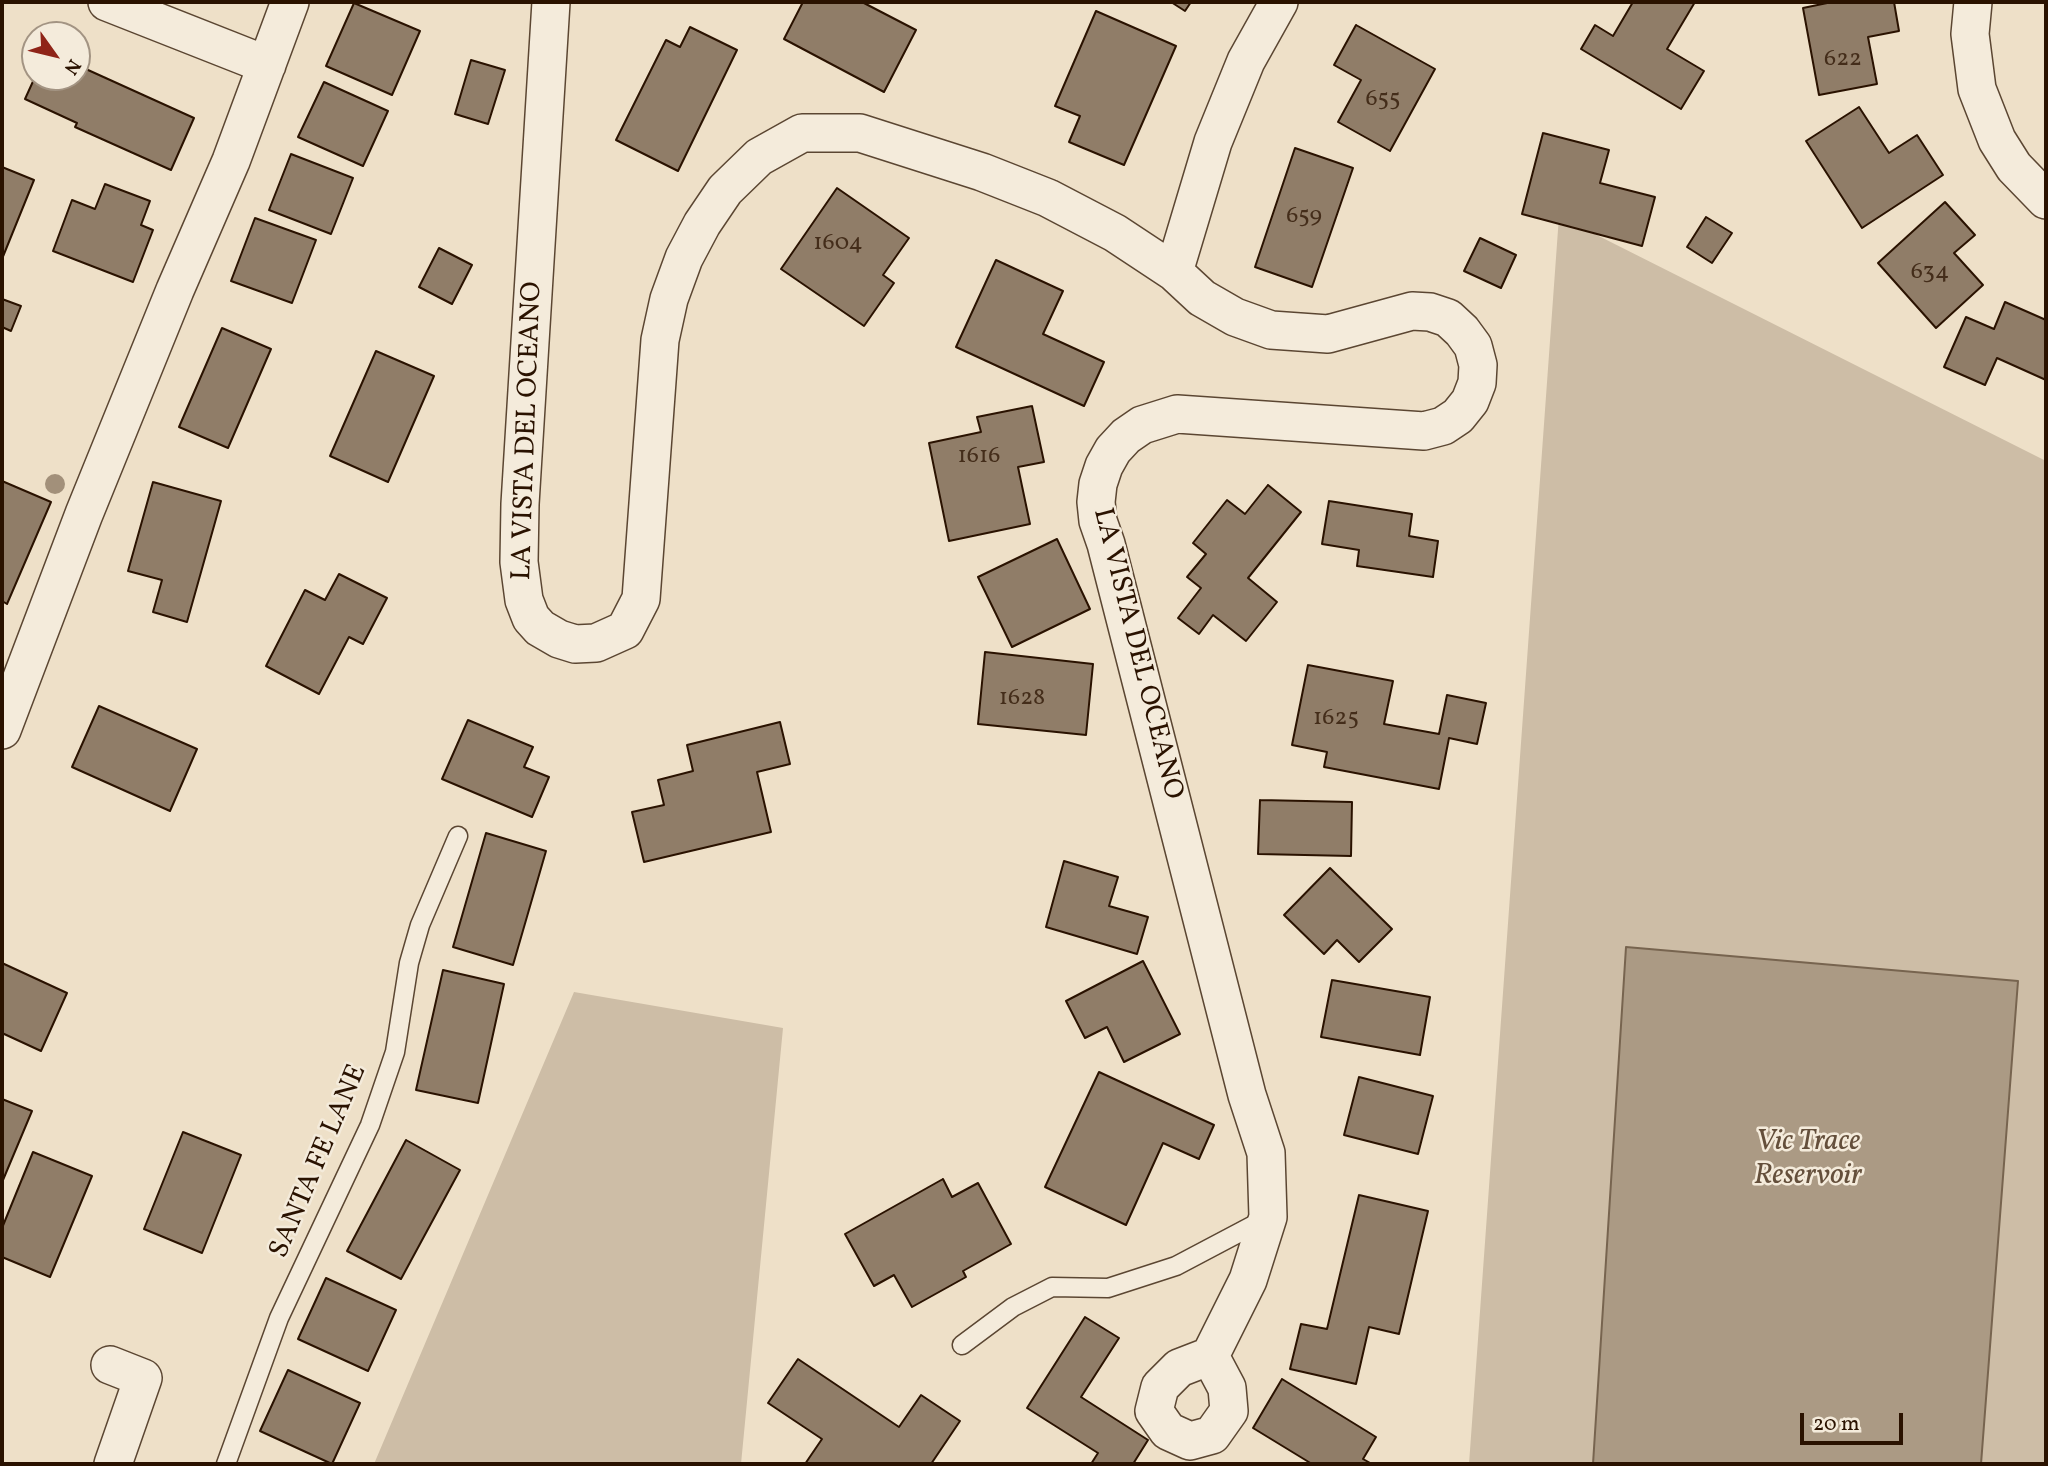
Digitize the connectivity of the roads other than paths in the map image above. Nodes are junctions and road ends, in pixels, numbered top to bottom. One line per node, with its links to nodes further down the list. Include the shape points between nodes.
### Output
1 (107, 2): 6 (street)
2 (290, 2): 6 (street)
3 (551, 2): 8 (street, LA VISTA DEL OCEANO, via 519,562 531,618 559,639 596,643 625,629 641,600 660,340 669,299 702,224 724,190 760,157 802,133 860,133 1048,198 1115,233)
4 (1279, 2): 8 (street, via 1246,61 1213,142)
5 (1973, 2): 7 (street, via 1970,34 1977,89 1997,140 2014,167)
6 (267, 65): 9 (street, via 84,514)
7 (2046, 201)
8 (1174, 272): 11 (street, LA VISTA DEL OCEANO, via 1202,298 1271,330 1328,334 1412,311 1430,312 1448,318 1462,331 1473,346 1478,365 1470,401 1443,426 1424,431 1177,414 1142,425 1126,436 1113,450 1098,484 1098,521 1266,1153)
9 (2, 730)
10 (458, 836): 16 (lane, SANTA FE LANE, via 420,925 395,1052 370,1125 279,1318)
11 (1268, 1217): 12 (lane, via 1175,1266 1108,1288 1052,1287 1013,1307); 13 (street, LA VISTA DEL OCEANO, via 1248,1280)
12 (962, 1345)
13 (1210, 1356)
14 (110, 1365): 15 (street, via 143,1378)
15 (113, 1464)
16 (226, 1464)

